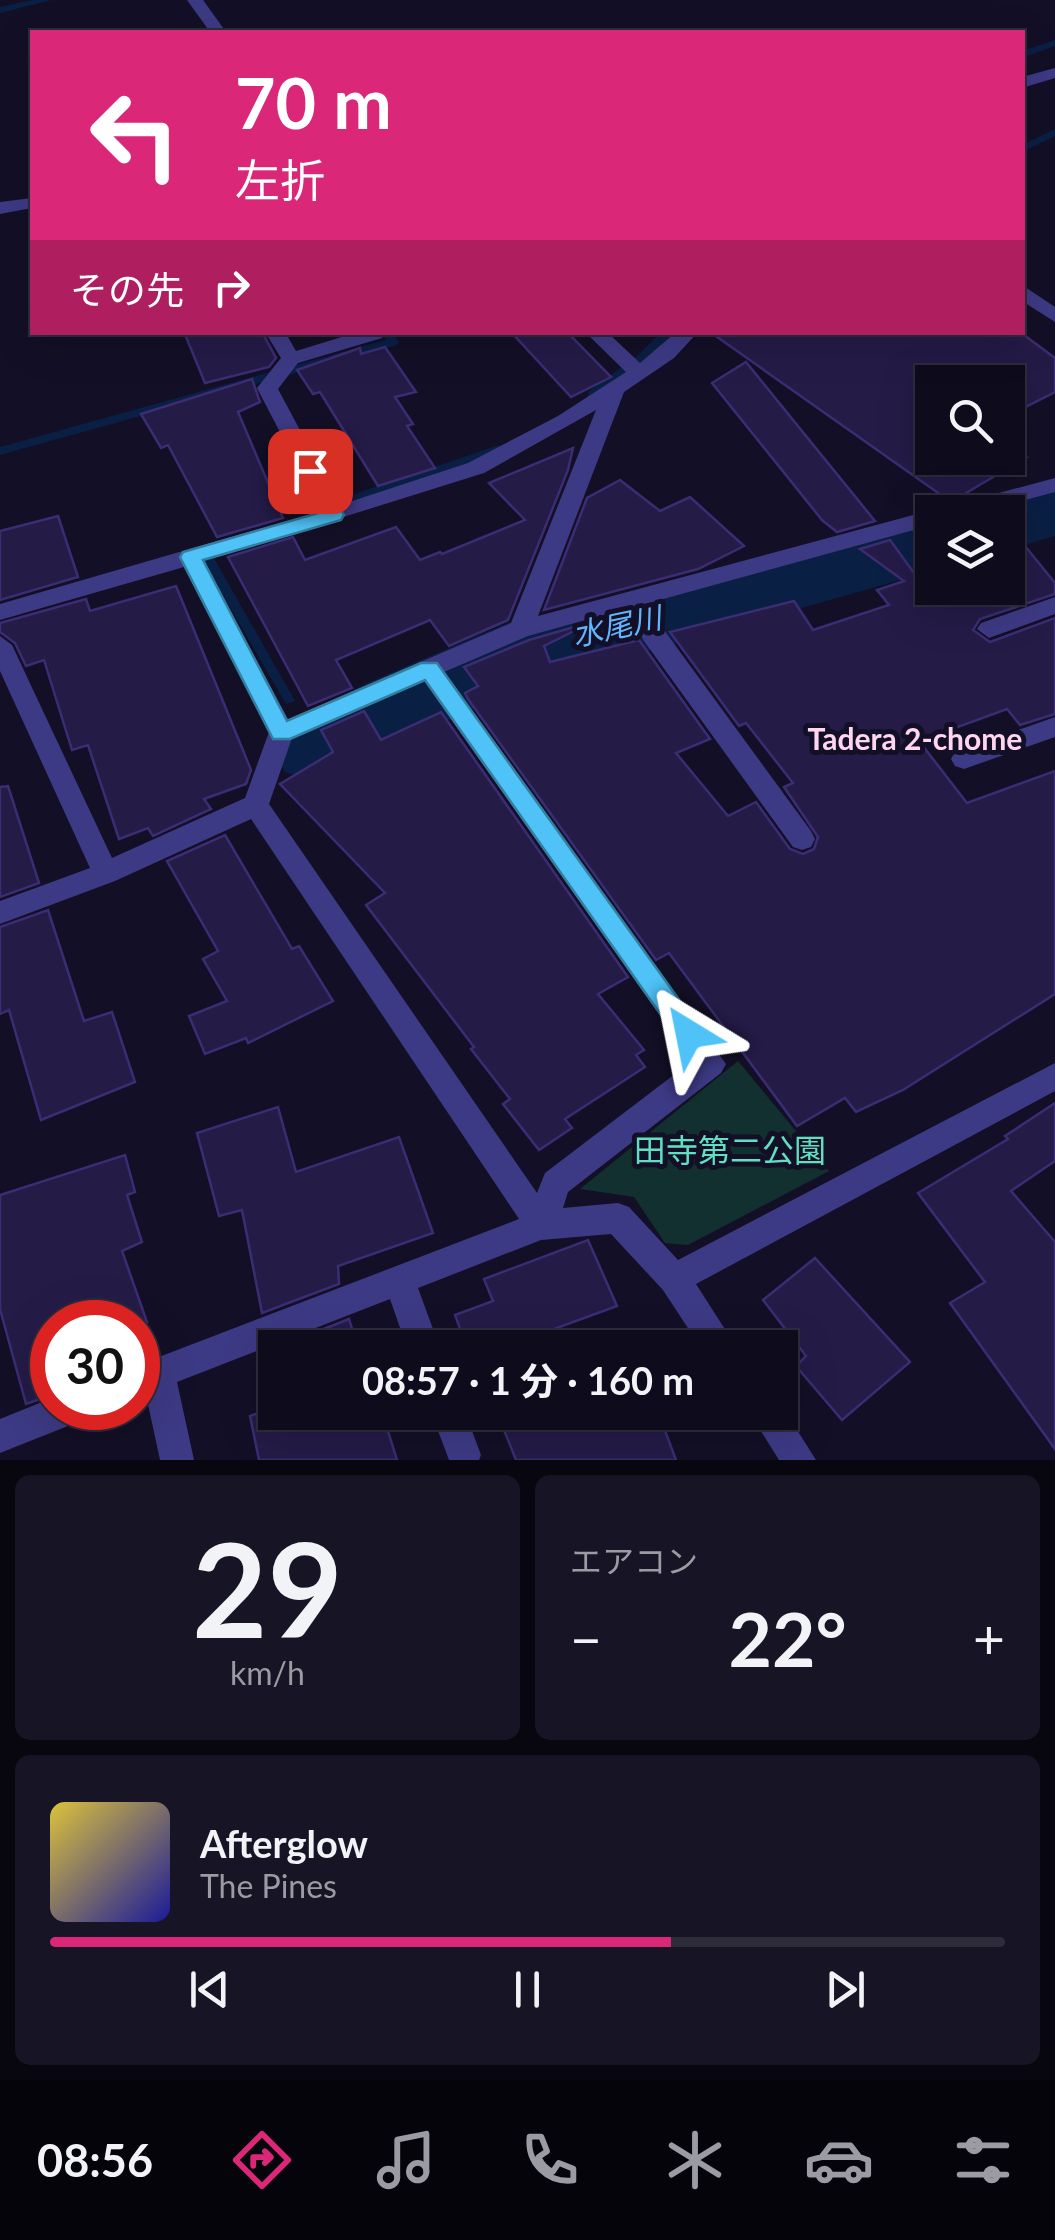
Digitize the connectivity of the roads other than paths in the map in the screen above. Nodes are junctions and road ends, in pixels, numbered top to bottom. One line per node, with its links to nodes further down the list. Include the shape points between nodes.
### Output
1 (195, 0): 2 (street)
2 (217, 30)
3 (1055, 73): 4 (street)
4 (1025, 82)
5 (30, 203): 6 (street)
6 (0, 208)
7 (1025, 294): 8 (street)
8 (1055, 316)
9 (278, 335): 13 (street)
10 (373, 335): 13 (street)
11 (598, 335): 14 (street)
12 (685, 335): 14 (street, via 667,354)
13 (291, 359): 18 (street, via 267,388)
14 (633, 367): 15 (street)
15 (615, 388): 18 (street, via 476,468); 25 (street)
16 (1055, 486): 17 (street)
17 (1020, 495)
18 (334, 515): 20 (street)
19 (915, 523): 21 (street)
20 (190, 557): 23 (street); 29 (street)
21 (631, 600): 25 (street); 32 (street)
22 (1055, 605): 24 (street)
23 (0, 612)
24 (989, 629)
25 (521, 630): 27 (street)
26 (0, 644): 33 (street)
27 (429, 669): 29 (street); 36 (street, via 711,1064 556,1184)
28 (1055, 727): 30 (street)
29 (282, 732): 31 (street)
30 (964, 760)
31 (256, 804): 33 (street); 36 (street)
32 (802, 839)
33 (106, 873): 34 (street)
34 (0, 913)
35 (1055, 1076): 38 (street)
36 (541, 1225): 37 (street); 38 (street, via 618,1218)
37 (400, 1280): 39 (street); 41 (street)
38 (674, 1280): 40 (street)
39 (418, 1330)
40 (709, 1330)
41 (160, 1372)
42 (160, 1411): 48 (street)
43 (30, 1424): 46 (street)
44 (455, 1430): 47 (street)
45 (779, 1430): 49 (street)
46 (0, 1436)
47 (464, 1455)
48 (177, 1460)
49 (800, 1460)

